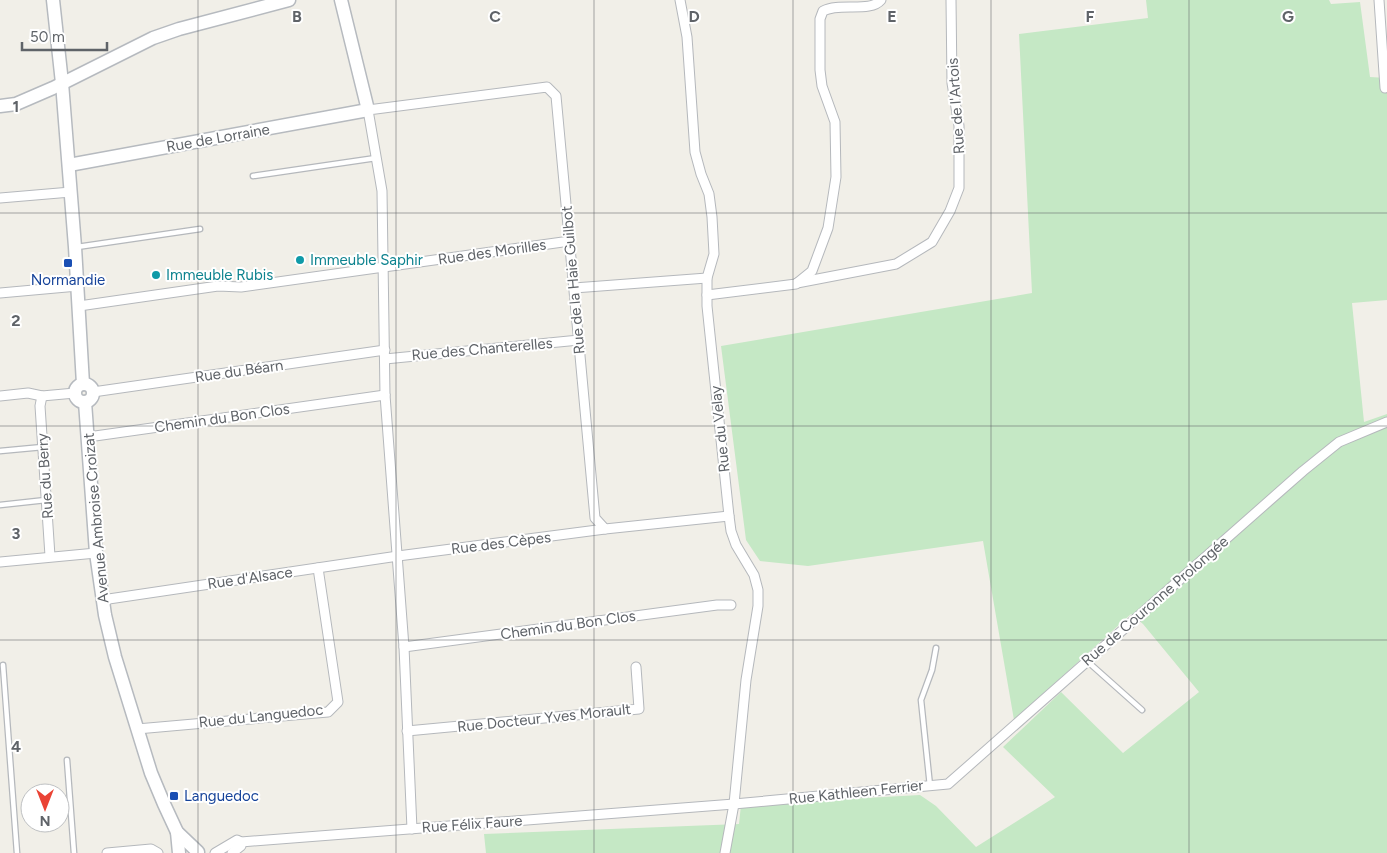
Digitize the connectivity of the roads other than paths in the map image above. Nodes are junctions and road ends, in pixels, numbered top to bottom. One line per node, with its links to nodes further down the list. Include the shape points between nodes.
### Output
1 (53, 0): 8 (main road)
2 (289, 0): 8 (main road, via 153,38)
3 (341, 0): 11 (main road)
4 (680, 0): 21 (street, Rue du Velay, via 696,152 709,194 712,217 714,254)
5 (881, 0): 22 (street, via 875,6 830,7 823,11 820,20 820,70 822,86 835,122 836,177 828,228 812,270)
6 (951, 0): 22 (street, Rue de l'Artois, via 952,84 960,126 960,188 950,211 932,242 896,264)
7 (1379, 0): 9 (street)
8 (62, 83): 10 (main road, via 16,104); 13 (main road)
9 (1385, 88)
10 (0, 106)
11 (368, 110): 12 (street); 13 (main road, Rue de Lorraine); 18 (street, Rue de la Haie Guilbot, via 547,87 556,96)
12 (376, 158): 14 (lane); 20 (street, via 382,191)
13 (69, 165): 15 (main road)
14 (253, 176)
15 (71, 192): 16 (street); 19 (main road)
16 (0, 198)
17 (200, 229): 19 (lane)
18 (570, 242): 20 (street, Rue des Morilles); 24 (street, Rue de la Haie Guilbot)
19 (75, 247): 23 (main road)
20 (384, 268): 27 (street, Rue des Morilles, via 241,287 218,286); 29 (street)
21 (707, 278): 24 (street); 26 (street, Rue du Velay)
22 (796, 284): 26 (street, Rue de l'Artois)
23 (78, 286): 25 (street); 27 (main road)
24 (574, 288): 28 (street, Rue de la Haie Guilbot)
25 (0, 293)
26 (707, 295): 41 (street, Rue du Velay)
27 (78, 306): 30 (main road)
28 (579, 340): 29 (street, Rue des Chanterelles); 42 (street, Rue de la Haie Guilbot, via 595,518)
29 (385, 354): 31 (street); 34 (street, Rue du Béarn)
30 (79, 388): 33 (street); 34 (main road, via 77,399)
31 (385, 395): 36 (street, Chemin du Bon Clos); 45 (street)
32 (0, 396): 33 (street, via 28,393)
33 (42, 396): 37 (street, Rue du Berry)
34 (89, 397): 36 (main road, Avenue Ambroise Croizat)
35 (1387, 422): 52 (street, Rue de Couronne Prolongée, via 1339,442)
36 (88, 437): 43 (main road, Avenue Ambroise Croizat)
37 (43, 447): 38 (lane); 39 (street, Rue du Berry)
38 (0, 451)
39 (46, 500): 40 (lane); 44 (street, Rue du Berry)
40 (0, 505)
41 (729, 516): 42 (street); 60 (street, Rue du Velay, via 736,545 754,575 758,590)
42 (605, 529): 45 (street, Rue des Cèpes)
43 (96, 553): 44 (street); 48 (main road, Avenue Ambroise Croizat)
44 (50, 556): 46 (street)
45 (398, 556): 47 (street, Rue d'Alsace); 50 (street)
46 (0, 562)
47 (318, 568): 48 (street, Rue d'Alsace); 56 (street, Rue du Languedoc, via 338,702 328,712)
48 (102, 600): 56 (main road, Avenue Ambroise Croizat, via 115,658)
49 (731, 604): 50 (street, Chemin du Bon Clos)
50 (404, 647): 57 (street)
51 (936, 648): 59 (lane, Rue Kathleen Ferrier, via 921,700)
52 (1087, 661): 55 (lane); 59 (street, Rue de Couronne Prolongée, via 948,784)
53 (3, 664): 65 (lane)
54 (636, 667): 57 (street, Rue Docteur Yves Morault, via 639,709)
55 (1142, 710)
56 (137, 728): 63 (main road, Avenue Ambroise Croizat, via 151,773)
57 (407, 731): 62 (street)
58 (67, 760): 66 (lane)
59 (930, 786): 60 (street, Rue Kathleen Ferrier)
60 (734, 804): 61 (street, Rue Kathleen Ferrier); 73 (street, Rue du Velay)
61 (703, 806): 62 (street, Rue Félix Faure)
62 (412, 829): 64 (street, Rue Félix Faure)
63 (178, 832): 69 (main road, Avenue Ambroise Croizat); 70 (main road, Avenue Ambroise Croizat)
64 (241, 842): 71 (street, Rue Félix Faure, via 237,840); 72 (street, via 241,846)
65 (17, 853)
66 (74, 853)
67 (107, 853): 68 (street, via 151,849)
68 (158, 853)
69 (179, 853)
70 (199, 853)
71 (215, 853)
72 (232, 853)
73 (725, 853)

